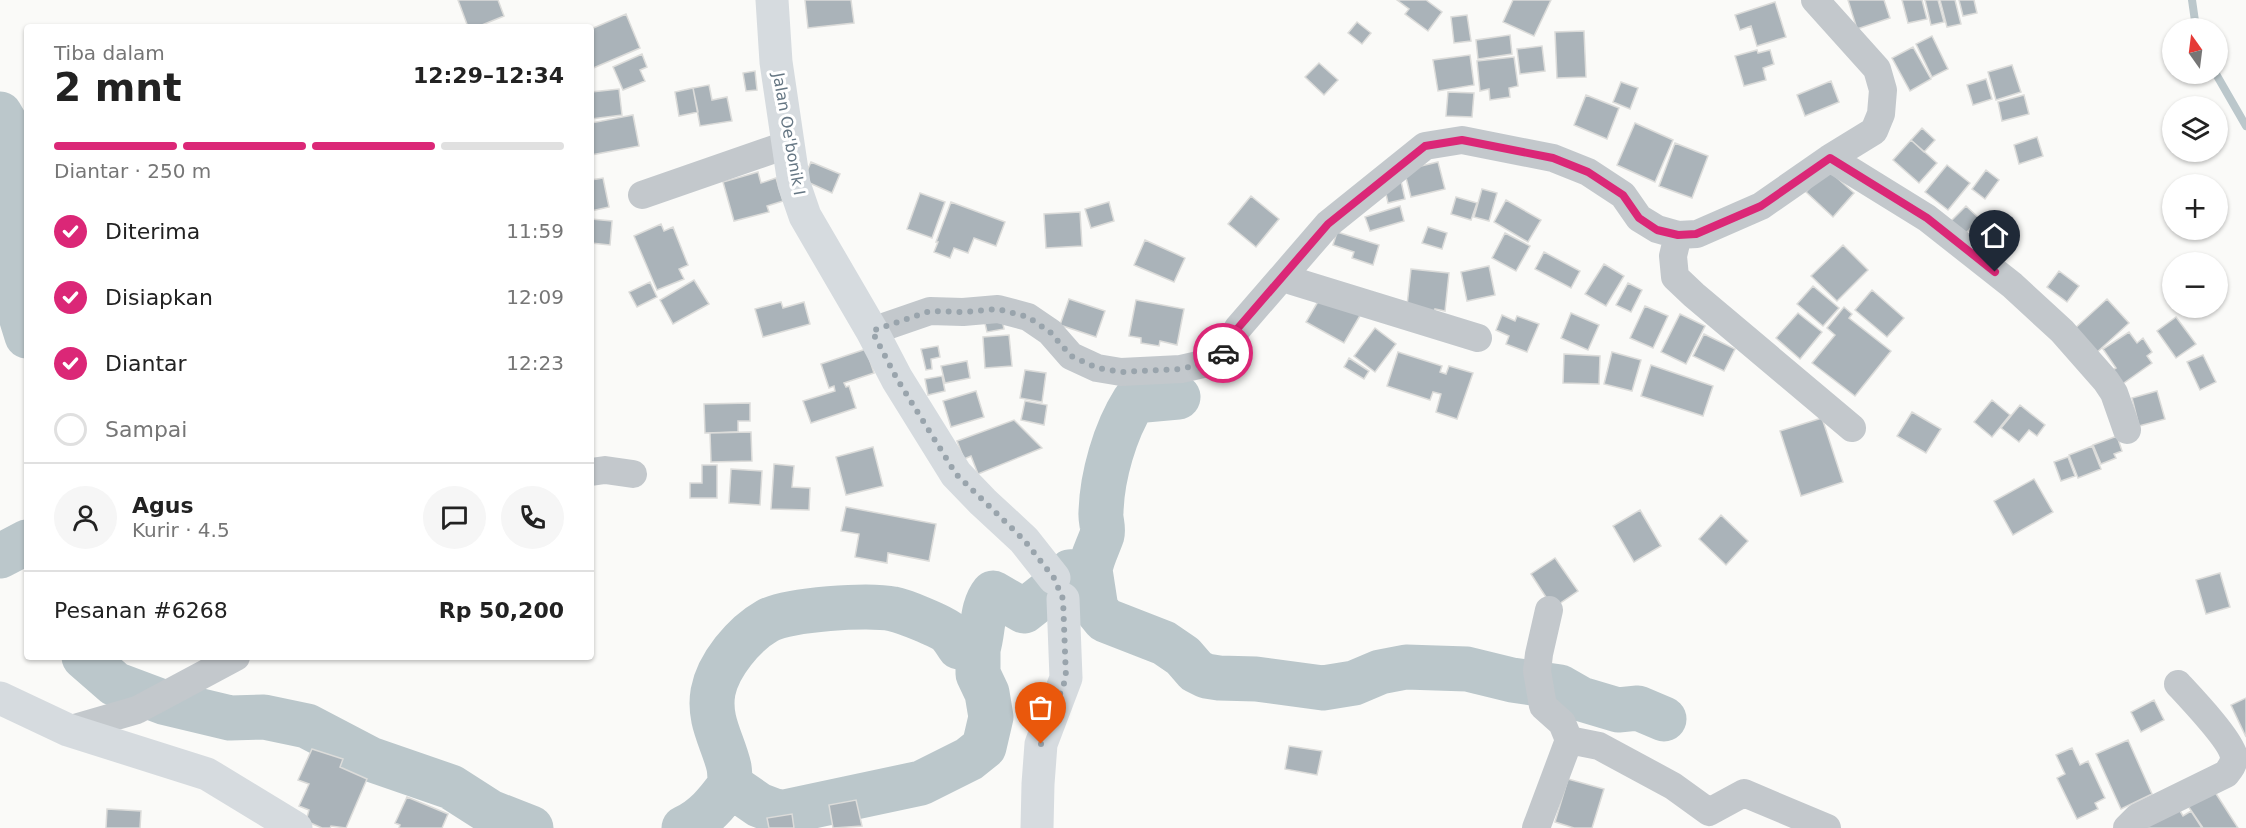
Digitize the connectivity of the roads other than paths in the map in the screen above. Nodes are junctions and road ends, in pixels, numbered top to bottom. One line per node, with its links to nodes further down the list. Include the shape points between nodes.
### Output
1 (772, 0): 3 (street, Jalan Oe'bonik I, via 776,62)
2 (1815, 0): 4 (street, via 1877,69 1883,90 1881,114 1874,131)
3 (789, 144): 5 (street); 8 (street, Jalan Oe'bonik I, via 794,184 805,216)
4 (1830, 158): 6 (street, via 1761,206 1696,234); 11 (street, via 1927,218 2012,285 2062,331 2106,381)
5 (642, 195)
6 (1678, 235): 7 (street, via 1657,230 1639,218 1623,195 1588,172 1553,158 1462,140 1425,146 1328,224); 10 (street, via 1673,256 1676,277)
7 (1283, 278): 8 (street, via 1238,328 1224,353 1203,364 1180,369 1121,372 1097,368 1071,356 1050,332 1028,317 998,309 930,311); 9 (street)
8 (872, 331): 21 (street, Jalan Oe'bonik I, via 956,474 1024,540 1058,589 1066,678 1041,744)
9 (1478, 338)
10 (1852, 428)
11 (2127, 430)
12 (594, 472): 13 (street)
13 (633, 474)
14 (1549, 610): 19 (street, via 1537,671 1543,706 1562,723)
15 (230, 660): 18 (street, via 137,710)
16 (2178, 684): 24 (street, via 2227,741 2234,756 2232,766 2226,774 2138,817)
17 (0, 698): 18 (street)
18 (68, 730): 20 (street, via 207,774)
19 (1569, 740): 22 (street); 23 (street, via 1599,746 1673,786 1709,812 1743,793)
20 (296, 828)
21 (1037, 828)
22 (1536, 828)
23 (1827, 828)
24 (2127, 828)

